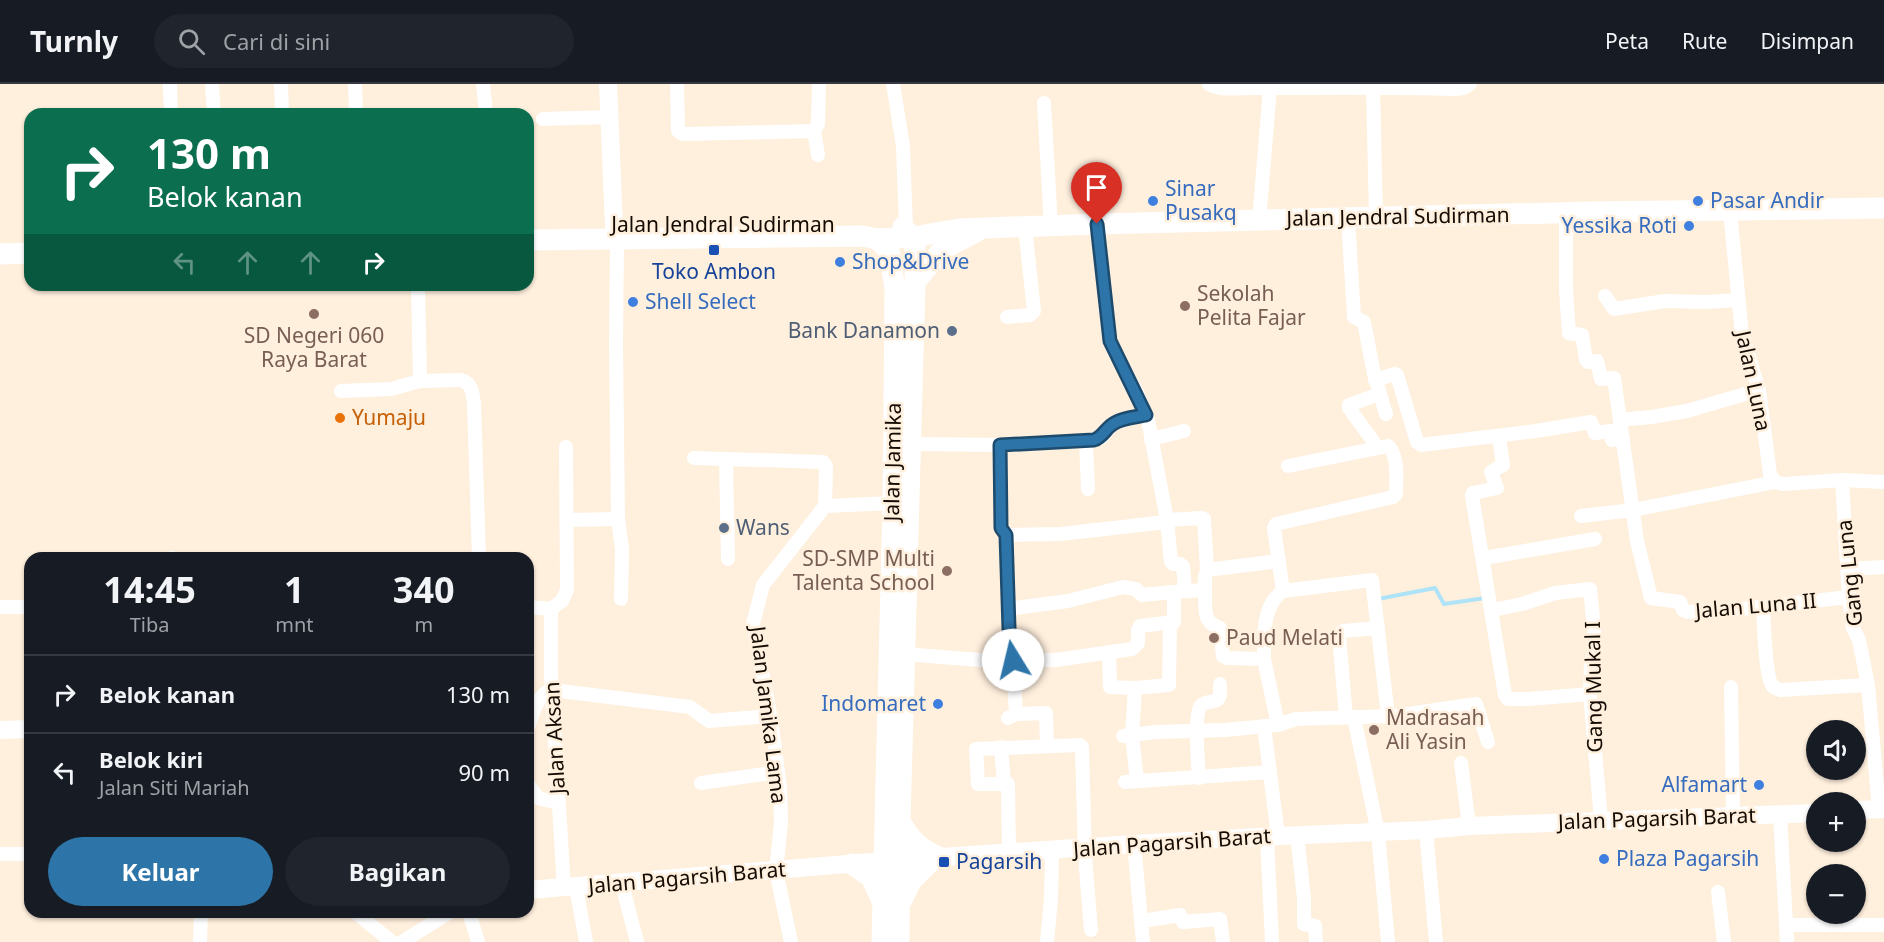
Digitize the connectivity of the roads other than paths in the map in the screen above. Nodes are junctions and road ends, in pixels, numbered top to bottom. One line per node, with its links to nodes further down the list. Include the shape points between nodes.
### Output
1 (170, 84): 17 (street)
2 (213, 84): 18 (street)
3 (281, 84): 19 (street)
4 (355, 84): 20 (street)
5 (483, 84): 21 (street)
6 (608, 84): 22 (street)
7 (678, 84): 24 (street, via 679,133)
8 (819, 84): 24 (street, via 818,124)
9 (893, 84): 37 (street, via 903,146)
10 (1209, 84): 15 (street)
11 (1470, 84): 13 (street, via 1456,89)
12 (1301, 85): 14 (street); 15 (street)
13 (1415, 86): 14 (street)
14 (1373, 87): 30 (street)
15 (1270, 88): 31 (street)
16 (1044, 104): 33 (street)
17 (171, 108)
18 (214, 108)
19 (282, 108)
20 (356, 108)
21 (485, 108)
22 (610, 117): 23 (street); 38 (street)
23 (543, 119)
24 (814, 130): 25 (street)
25 (818, 155)
26 (1884, 208): 27 (main road, Jalan Jendral Sudirman)
27 (1730, 211): 28 (main road, Jalan Jendral Sudirman); 48 (street, Jalan Luna)
28 (1566, 213): 30 (main road, Jalan Jendral Sudirman); 56 (street, via 1569,333 1583,336 1586,360 1597,361 1601,379 1614,378)
29 (1348, 218): 30 (main road, Jalan Jendral Sudirman); 31 (main road, Jalan Jendral Sudirman); 51 (street, via 1354,317 1364,322)
30 (1376, 218)
31 (1259, 221): 32 (main road, Jalan Jendral Sudirman)
32 (1097, 224): 33 (main road, Jalan Jendral Sudirman); 55 (street, via 1110,341)
33 (1051, 226): 34 (main road, Jalan Jendral Sudirman)
34 (1025, 227): 36 (main road, Jalan Jendral Sudirman); 49 (street, via 1034,311 1030,315)
35 (534, 228): 38 (main road, Jalan Jendral Sudirman)
36 (984, 228): 37 (main road, Jalan Jendral Sudirman); 45 (main road, via 944,249)
37 (909, 232): 38 (main road, Jalan Jendral Sudirman, via 894,224); 40 (main road, Jalan Jendral Sudirman); 45 (main road, Jalan Jamika, via 916,249)
38 (615, 233): 40 (main road, Jalan Jendral Sudirman); 42 (main road, Jalan Jendral Sudirman); 77 (street)
39 (24, 239): 41 (main road)
40 (877, 239): 73 (main road, Jalan Jamika, via 889,251 895,289)
41 (0, 240)
42 (534, 240)
43 (24, 253): 44 (main road)
44 (0, 254)
45 (915, 282): 62 (main road, Jalan Jamika)
46 (418, 291): 50 (street)
47 (1605, 296): 48 (street, via 1614,309 1665,301)
48 (1738, 300): 52 (street, Jalan Luna, via 1742,335)
49 (1007, 317)
50 (420, 381): 53 (street, via 391,389); 82 (street, via 460,380 471,387)
51 (1377, 387): 54 (street); 58 (street, via 1397,375 1419,444); 65 (street, via 1349,408)
52 (1760, 390): 56 (street, via 1687,411); 70 (street, Jalan Luna, via 1770,474)
53 (341, 391)
54 (1386, 414)
55 (1146, 415): 60 (street); 61 (street, via 1117,422 1101,438)
56 (1620, 420): 59 (street)
57 (1184, 431): 60 (street)
58 (1499, 436): 59 (street, via 1591,422 1594,433 1610,431 1612,440); 83 (street, via 1503,465 1491,472 1497,488 1472,494)
59 (1623, 438): 75 (street)
60 (1151, 440): 79 (street)
61 (1086, 441): 63 (street); 72 (street)
62 (910, 444): 63 (street); 103 (main road, Jalan Jamika)
63 (1000, 445): 80 (street, via 1001,528)
64 (566, 447): 78 (street)
65 (1378, 448): 68 (street); 85 (street, via 1391,448 1396,494 1276,524)
66 (694, 458): 67 (street)
67 (726, 459): 74 (street, via 823,462); 84 (street)
68 (1288, 466)
69 (1842, 480): 70 (street); 71 (street); 87 (street, Gang Luna)
70 (1775, 482): 75 (street)
71 (1884, 482)
72 (1088, 489)
73 (893, 503): 74 (street); 138 (main road, Jalan Jamika)
74 (825, 506): 113 (street, Jalan Jamika Lama, via 763,585 759,596 753,624)
75 (1632, 510): 76 (street); 95 (street, Jalan Luna II, via 1651,598 1680,602 1687,612)
76 (1581, 516)
77 (618, 519): 78 (street); 92 (street)
78 (567, 520): 97 (street, via 567,590 562,601)
79 (1167, 521): 80 (street, via 1060,534); 88 (street, via 1204,519); 89 (street, via 1172,564 1183,566)
80 (1006, 535): 98 (street)
81 (1595, 539): 83 (street)
82 (479, 552)
83 (1484, 558): 99 (street)
84 (728, 559)
85 (1278, 561): 88 (street); 90 (street)
86 (1884, 567): 87 (street)
87 (1847, 569): 91 (street, Gang Luna)
88 (1205, 579): 89 (street); 104 (street, via 1207,621 1220,628 1223,656)
89 (1181, 586): 98 (street, via 1142,595 1136,589 1124,587 1068,601); 100 (street, via 1176,620)
90 (1283, 591): 101 (street, via 1372,580); 104 (street, via 1275,596 1266,620)
91 (1849, 597): 95 (street, Jalan Luna II); 107 (street, Gang Luna)
92 (621, 598)
93 (0, 607): 94 (street)
94 (24, 607)
95 (1763, 607): 107 (street, via 1773,687 1780,690)
96 (534, 608): 97 (street)
97 (551, 609): 110 (street, Jalan Aksan)
98 (1008, 609): 105 (street)
99 (1492, 610): 111 (street, via 1507,699); 111 (street, Gang Mukal I, via 1555,593 1590,589 1596,649 1591,662)
100 (1170, 623): 102 (street, via 1140,626 1136,647); 109 (street, via 1169,685)
101 (1378, 628): 114 (street); 115 (street, via 1343,631 1339,635)
102 (1108, 652): 105 (street, via 1064,660); 109 (street, via 1110,687)
103 (904, 654): 105 (street); 138 (main road, Jalan Jamika)
104 (1264, 659): 116 (street)
105 (1011, 660): 122 (street, via 1012,716 1046,713)
106 (1220, 684): 119 (street, via 1217,700 1202,704 1199,709)
107 (1868, 685): 132 (street, Gang Luna)
108 (1731, 687): 136 (street)
109 (1135, 688): 120 (street)
110 (552, 690): 112 (street, via 543,693); 113 (street, via 690,707 709,721); 131 (street, Jalan Aksan)
111 (1590, 694): 137 (street, Gang Mukal I)
112 (534, 711)
113 (771, 716): 125 (street, Jalan Jamika Lama)
114 (1388, 716): 115 (street); 121 (street, via 1476,704)
115 (1350, 717): 116 (street, via 1296,719); 141 (street)
116 (1271, 726): 119 (street); 126 (street)
117 (24, 729): 118 (street)
118 (0, 730)
119 (1197, 732): 120 (street); 127 (street)
120 (1128, 736): 127 (street, via 1131,782)
121 (1488, 742)
122 (1047, 746): 123 (street); 145 (street, via 1082,747)
123 (1001, 747): 129 (street); 129 (street, via 976,749 977,783)
124 (1461, 763): 139 (street)
125 (778, 772): 128 (street); 153 (street, Jalan Jamika Lama, via 781,823)
126 (1270, 772): 127 (street); 143 (street)
127 (1199, 778)
128 (701, 783)
129 (1004, 783): 149 (street, via 1008,784)
130 (534, 793): 131 (street, via 537,798)
131 (558, 803): 155 (street, Jalan Aksan)
132 (1882, 809): 133 (street)
133 (1866, 810)
134 (1806, 814): 135 (street, Jalan Pagarsih Barat)
135 (1780, 815): 136 (street, Jalan Pagarsih Barat); 164 (street)
136 (1733, 816): 137 (street, Jalan Pagarsih Barat)
137 (1601, 820): 139 (street, Jalan Pagarsih Barat)
138 (892, 825): 150 (main road); 151 (main road, Jalan Jamika); 152 (main road, via 875,849)
139 (1468, 826): 140 (street, Jalan Pagarsih Barat)
140 (1426, 830): 141 (street, Jalan Pagarsih Barat); 182 (street)
141 (1378, 833): 142 (street, Jalan Pagarsih Barat); 181 (street)
142 (1297, 835): 143 (street, Jalan Pagarsih Barat); 180 (street, via 1304,923 1316,926)
143 (1273, 836): 144 (street, Jalan Pagarsih Barat); 179 (street)
144 (1134, 844): 145 (street, Jalan Pagarsih Barat); 163 (street)
145 (1085, 848): 146 (street, Jalan Pagarsih Barat); 166 (street)
146 (1052, 851): 149 (street, Jalan Pagarsih Barat); 176 (street)
147 (0, 854): 148 (street)
148 (24, 854)
149 (1009, 854): 150 (street, Jalan Pagarsih Barat)
150 (937, 858): 151 (street, Jalan Pagarsih Barat); 158 (main road, via 911,880)
151 (892, 861): 152 (street, Jalan Pagarsih Barat); 158 (main road, Jalan Jamika)
152 (855, 863): 153 (street, Jalan Pagarsih Barat); 158 (main road, via 873,880)
153 (776, 871): 154 (street, Jalan Pagarsih Barat); 173 (street, Jalan Jamika Lama)
154 (622, 884): 155 (street, Jalan Pagarsih Barat); 172 (street)
155 (570, 888): 156 (street, Jalan Pagarsih Barat); 171 (street, Jalan Aksan)
156 (534, 890)
157 (1718, 892): 183 (street)
158 (892, 908): 174 (main road, Jalan Jamika); 175 (main road, Jalan Jamika)
159 (201, 918): 168 (street)
160 (362, 918): 169 (street)
161 (441, 918): 167 (street)
162 (471, 918): 170 (street)
163 (1142, 921): 177 (street); 178 (street, via 1180,915 1183,922 1221,919)
164 (1787, 925): 165 (street); 184 (street)
165 (1884, 925)
166 (1091, 930)
167 (410, 940)
168 (200, 942)
169 (392, 942)
170 (478, 942)
171 (586, 942)
172 (637, 942)
173 (791, 942)
174 (882, 942)
175 (899, 942)
176 (1047, 942)
177 (1143, 942)
178 (1223, 942)
179 (1272, 942)
180 (1316, 942)
181 (1388, 942)
182 (1436, 942)
183 (1724, 942)
184 (1787, 942)

